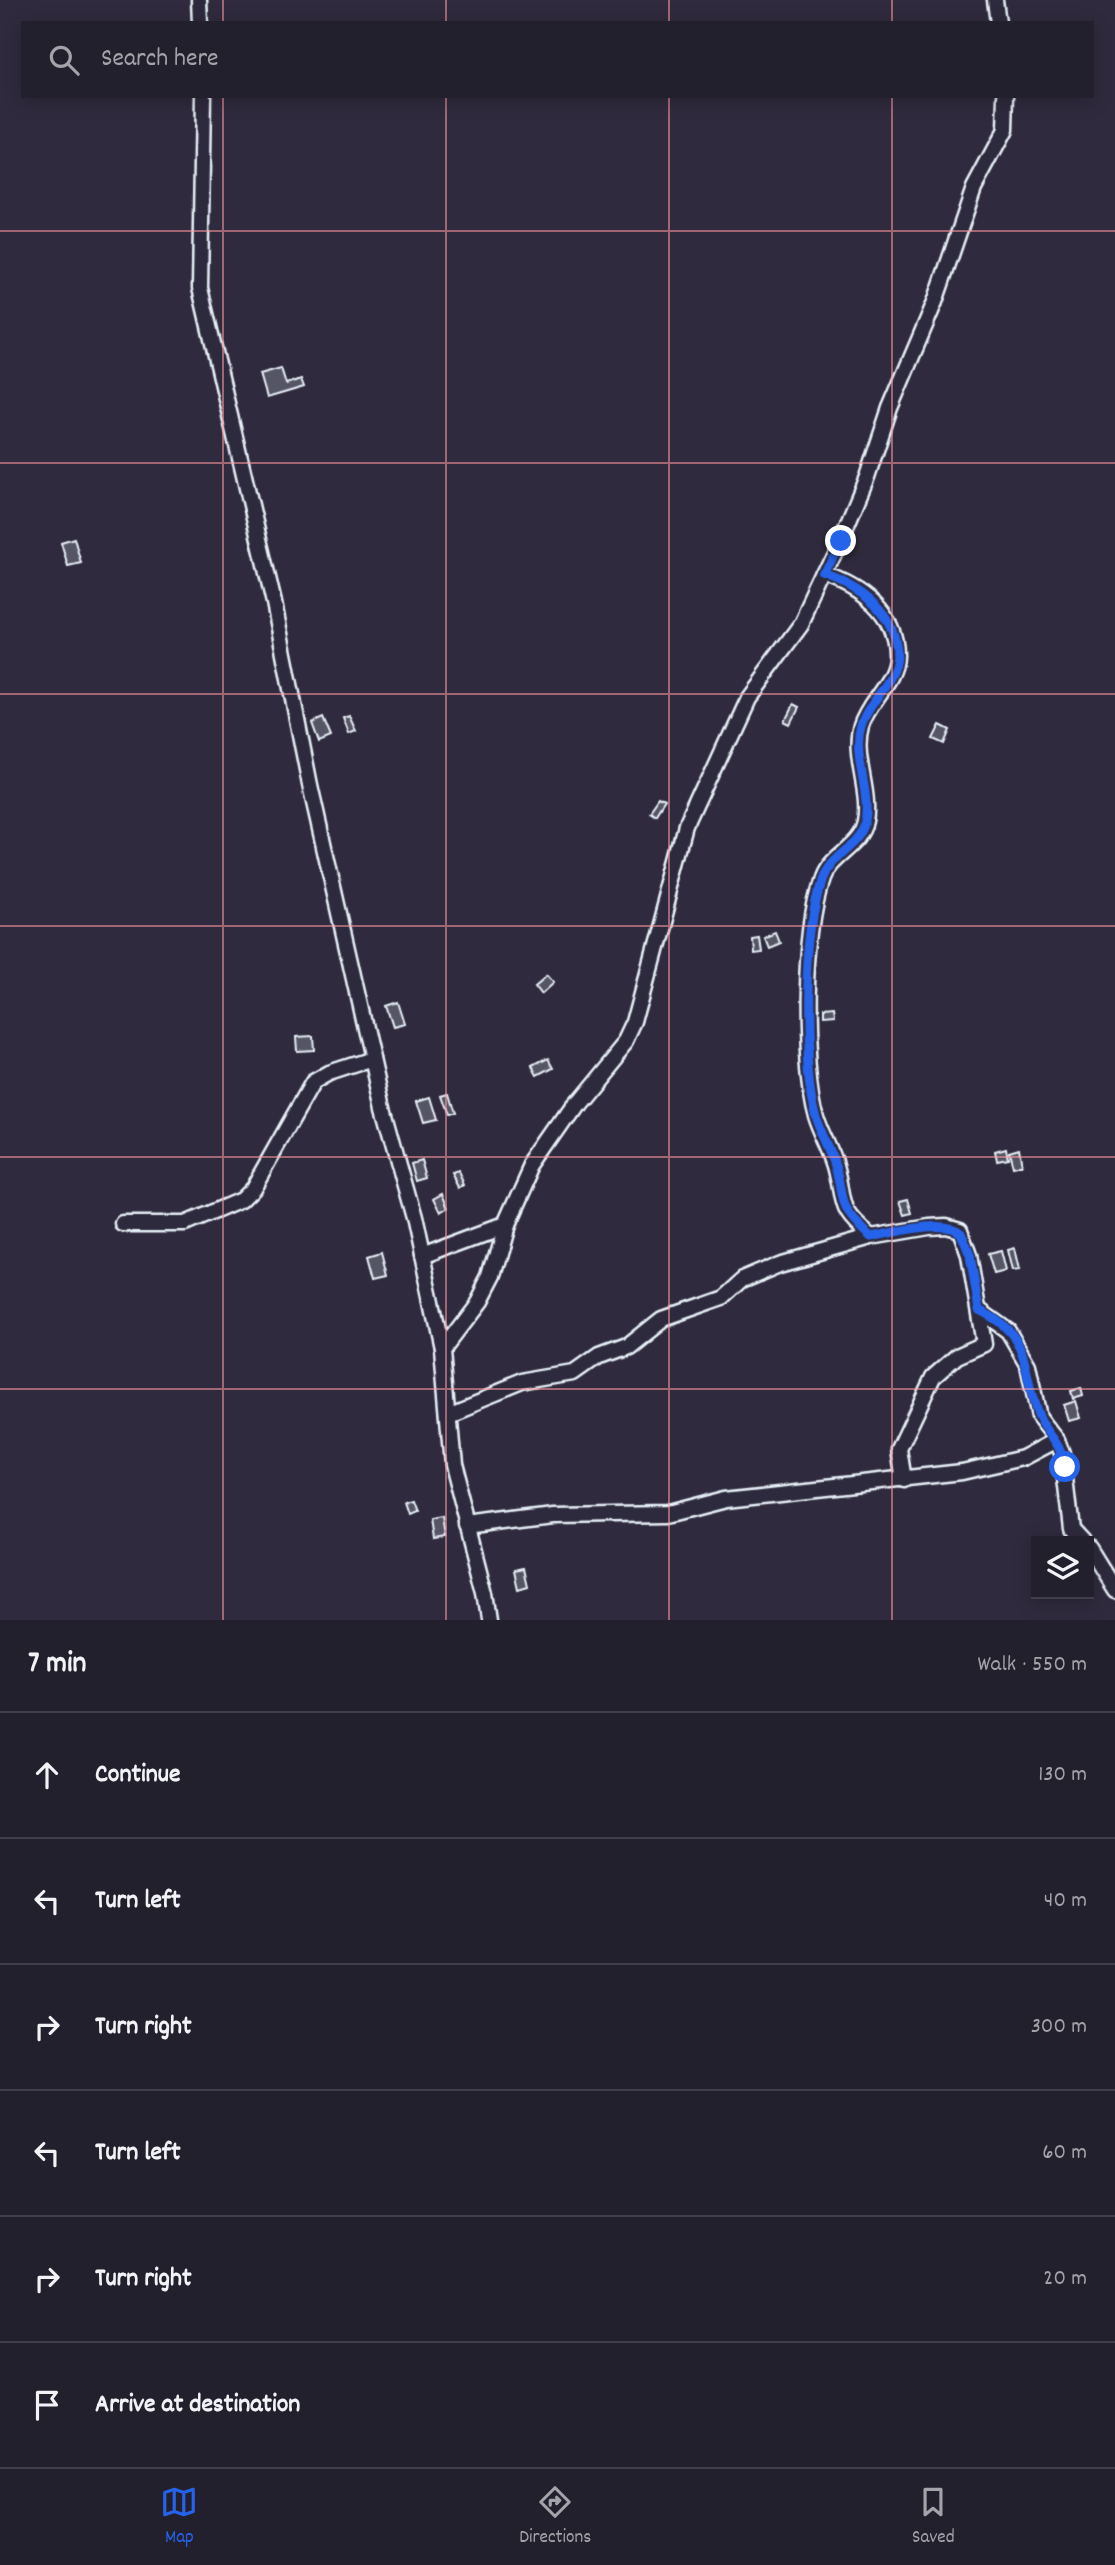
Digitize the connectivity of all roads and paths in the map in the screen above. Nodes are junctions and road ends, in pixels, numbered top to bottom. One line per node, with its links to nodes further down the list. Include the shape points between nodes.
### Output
1 (199, 0): 3 (street)
2 (995, 0): 4 (street)
3 (200, 21)
4 (998, 21)
5 (203, 98): 8 (street, via 200,288 204,314 233,417)
6 (1006, 98): 7 (street, via 1005,130 974,188 935,302)
7 (824, 575): 10 (street, via 801,624 747,697 692,817 626,1041 533,1164); 11 (street, via 851,584 870,598 885,617 897,654 895,666 862,722 859,758 865,819 856,840 821,879 807,975 807,1060 816,1113 836,1165 845,1213)
8 (372, 1059): 9 (street, via 313,1082 268,1165 241,1200 185,1224); 12 (street)
9 (123, 1224)
10 (505, 1225): 12 (street); 14 (street, via 477,1303)
11 (871, 1237): 13 (street, via 929,1227 960,1230 970,1255); 15 (street, via 742,1279 721,1298 661,1319 626,1347 599,1357 575,1374 522,1383)
12 (422, 1256): 14 (street)
13 (979, 1310): 16 (street, via 998,1321 1019,1346 1028,1365 1039,1417); 17 (street, via 984,1344 957,1356 933,1377 899,1449)
14 (442, 1348): 15 (street)
15 (448, 1413): 18 (street, via 452,1465)
16 (1057, 1440): 17 (street, via 1023,1458); 19 (street, via 1065,1467 1070,1527)
17 (904, 1480): 18 (street, via 726,1498 668,1513 553,1515)
18 (467, 1526): 22 (street)
19 (1078, 1536)
20 (1094, 1556): 21 (street)
21 (1115, 1590)
22 (489, 1620)

